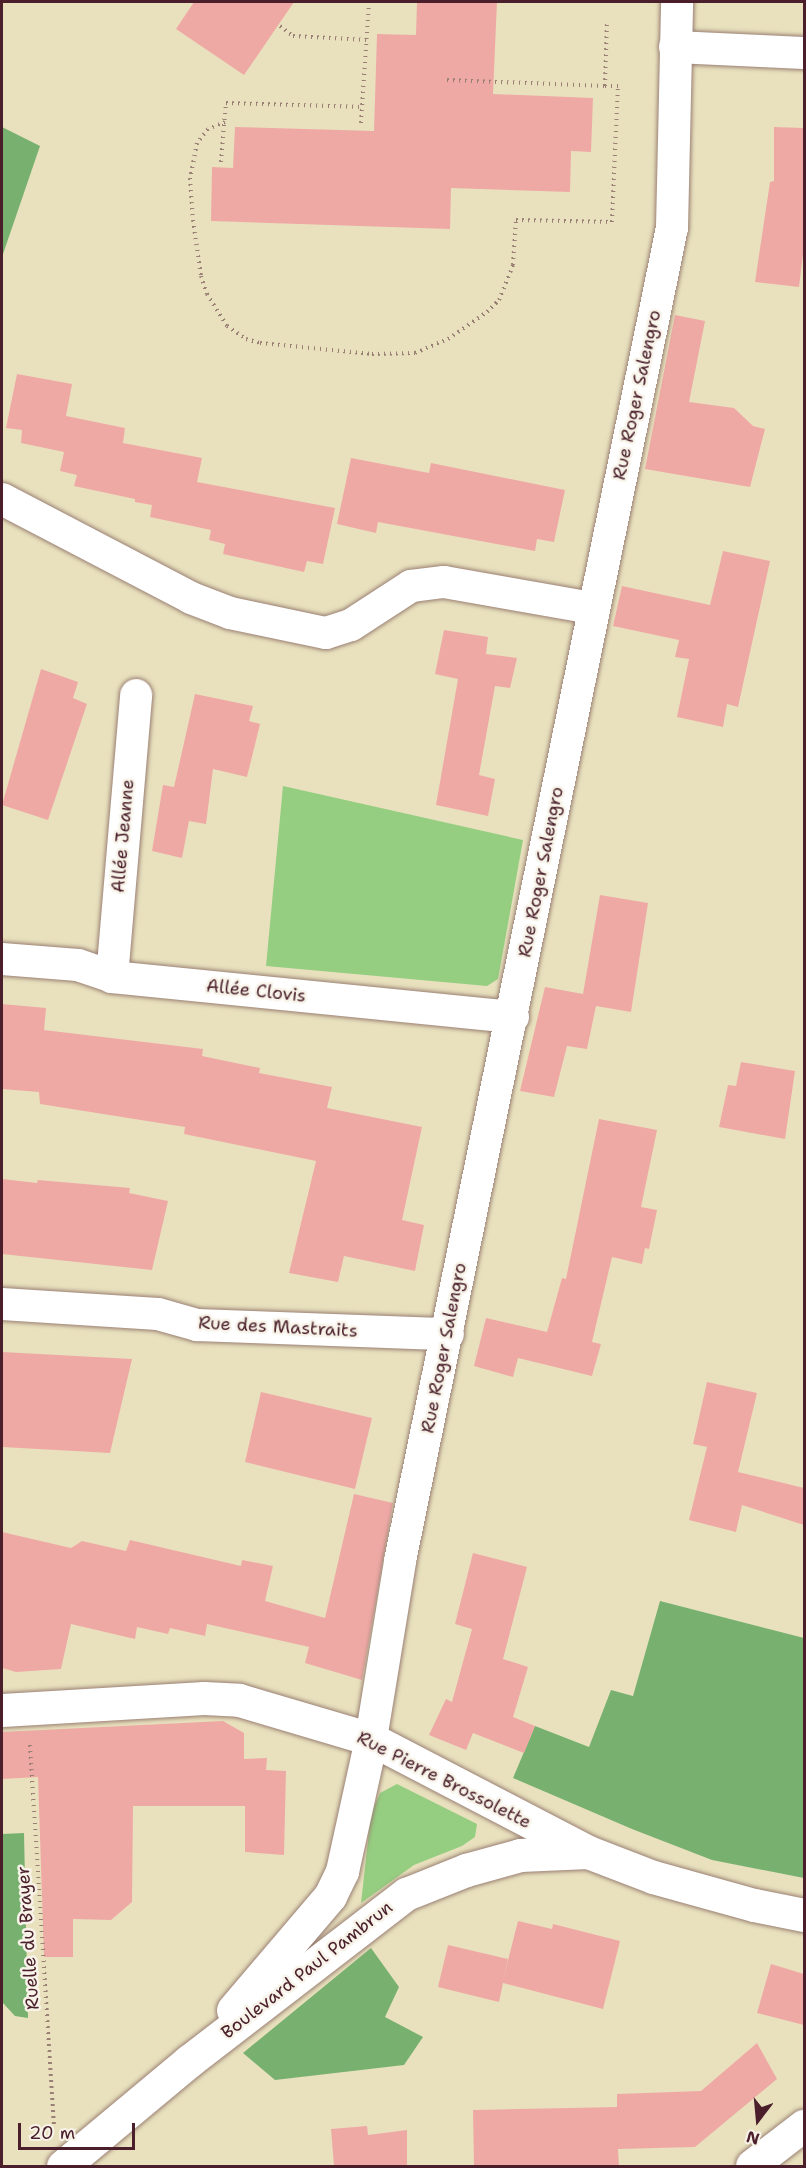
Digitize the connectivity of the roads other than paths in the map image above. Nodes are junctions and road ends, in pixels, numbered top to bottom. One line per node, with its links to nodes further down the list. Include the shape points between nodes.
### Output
1 (677, 2): 2 (street, Rue Roger Salengro)
2 (675, 47): 3 (street); 5 (street, Rue Roger Salengro, via 672,228)
3 (804, 52)
4 (2, 499): 5 (street, via 191,598 231,613 326,633 351,625 411,586 444,582)
5 (592, 608): 9 (street, Rue Roger Salengro)
6 (136, 695): 8 (street, Allée Jeanne)
7 (2, 959): 8 (street, Allée Clovis, via 78,965)
8 (112, 977): 9 (street, Allée Clovis)
9 (513, 1017): 11 (street, Rue Roger Salengro)
10 (2, 1304): 11 (street, Rue des Mastraits, via 158,1314 197,1325)
11 (447, 1334): 13 (street, Rue Roger Salengro, via 400,1561)
12 (14, 1709): 13 (main road, Rue Pierre Brossolette, via 204,1698 238,1700)
13 (371, 1739): 14 (main road, Rue Pierre Brossolette); 16 (main road, via 342,1871 330,1896)
14 (588, 1852): 15 (main road, Rue Pierre Brossolette, via 653,1877); 16 (main road, Boulevard Paul Pambrun, via 520,1855 466,1869 406,1894)
15 (804, 1915)
16 (189, 2061): 18 (main road, Boulevard Paul Pambrun)
17 (804, 2126): 19 (street)
18 (63, 2166)
19 (752, 2166)

